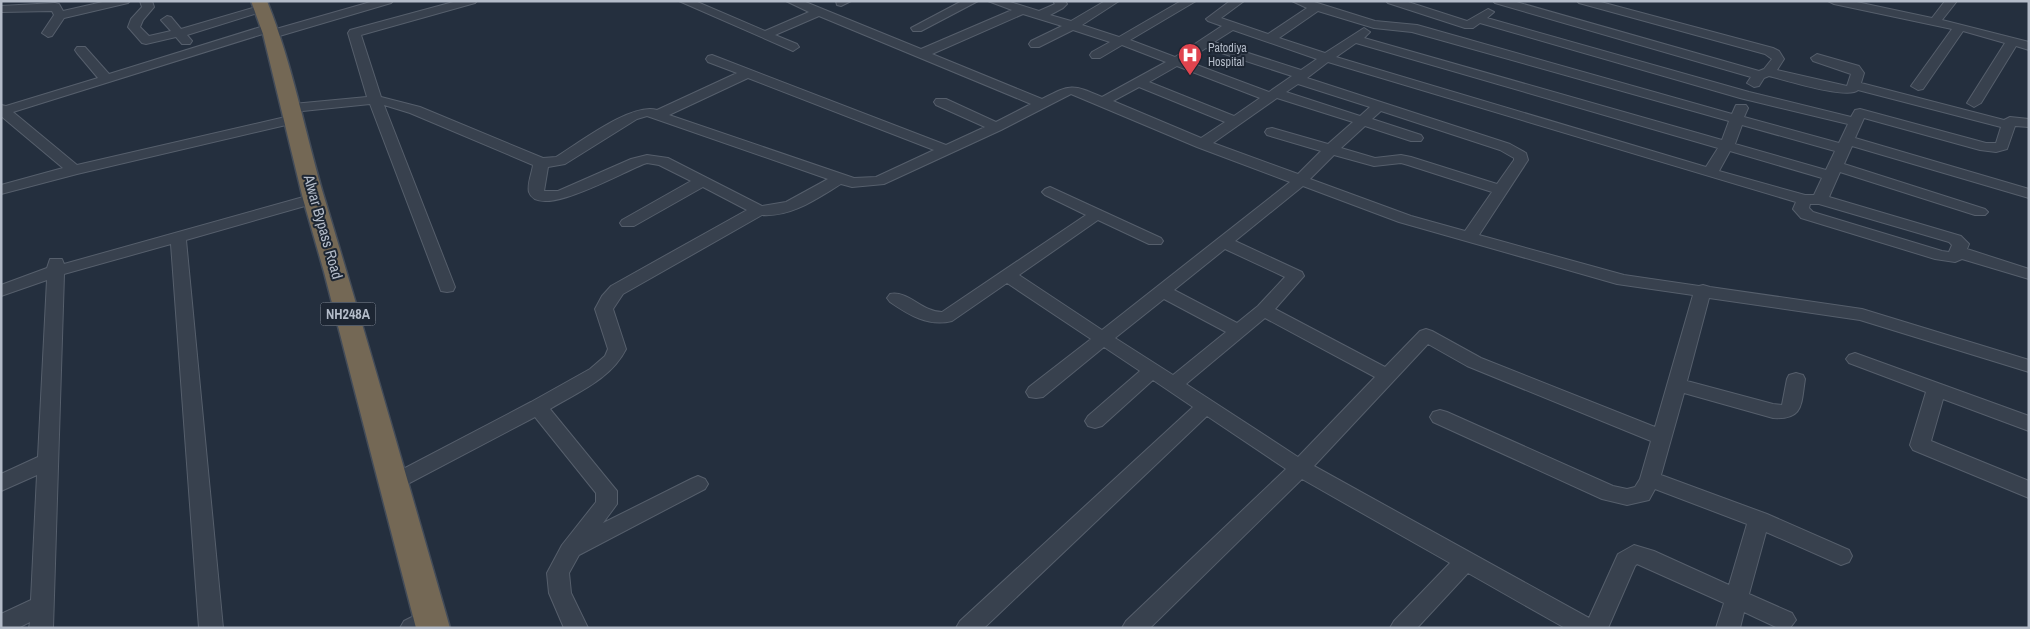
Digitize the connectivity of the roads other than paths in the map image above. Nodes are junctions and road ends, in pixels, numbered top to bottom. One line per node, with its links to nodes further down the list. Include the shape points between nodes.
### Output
1 (124, 1): 23 (street)
2 (146, 1): 39 (street, via 148,7 134,27 141,37 152,40)
3 (387, 1): 20 (street)
4 (471, 1): 68 (street, via 354,33)
5 (685, 1): 41 (street)
6 (792, 1): 27 (street)
7 (972, 1): 38 (street)
8 (994, 1): 25 (street)
9 (1059, 1): 28 (street, via 1059,6)
10 (1113, 1): 35 (street)
11 (1190, 1): 45 (street)
12 (1238, 1): 21 (street)
13 (1298, 1): 22 (street)
14 (1392, 1): 26 (street)
15 (1434, 1): 26 (street)
16 (1583, 1): 32 (street)
17 (1834, 1): 33 (street)
18 (1951, 1): 33 (street)
19 (1501, 2): 30 (street); 44 (street)
20 (348, 6): 29 (street)
21 (1209, 6): 36 (street, via 1212,19)
22 (1316, 7): 34 (street); 42 (street)
23 (56, 8): 24 (street); 40 (street)
24 (1, 9)
25 (1022, 10): 28 (street); 53 (street)
26 (1420, 10): 30 (street, via 1469,25)
27 (819, 12): 41 (street); 53 (street)
28 (1040, 15): 35 (street)
29 (266, 18): 39 (street); 52 (street); 75 (highway, Alwar Bypass Road / NH248A)
30 (1479, 19): 67 (street)
31 (167, 20): 39 (street)
32 (1656, 21): 44 (street); 60 (street, via 1769,51 1778,59)
33 (1935, 21): 37 (street)
34 (1374, 24): 43 (street); 77 (street, via 1413,28)
35 (1073, 25): 45 (street); 48 (street)
36 (1231, 26): 42 (street); 47 (street)
37 (1960, 27): 46 (street); 65 (street)
38 (917, 28)
39 (179, 33): 52 (street)
40 (48, 34)
41 (765, 35): 50 (street)
42 (1269, 39): 55 (street)
43 (1355, 39): 55 (street); 88 (street)
44 (1637, 39): 60 (street)
45 (1121, 41): 54 (street); 58 (street)
46 (2013, 41): 49 (street); 72 (street)
47 (1204, 43): 58 (street); 61 (street)
48 (1035, 44)
49 (2029, 46)
50 (793, 47)
51 (81, 50): 62 (street)
52 (197, 52): 62 (street)
53 (921, 54): 71 (street)
54 (1096, 55)
55 (1327, 58): 61 (street); 94 (street)
56 (1817, 58): 64 (street, via 1854,69 1858,72)
57 (712, 59): 59 (street)
58 (1176, 62): 63 (street); 66 (street)
59 (748, 73): 76 (street); 89 (street)
60 (1764, 74): 64 (street, via 1846,90 1852,90); 67 (street)
61 (1300, 77): 66 (street); 73 (street)
62 (107, 80): 74 (street)
63 (1138, 82): 70 (street); 78 (street)
64 (1854, 85): 82 (street)
65 (1918, 86)
66 (1273, 95): 78 (street); 79 (street)
67 (1745, 95): 77 (street); 80 (street)
68 (375, 100): 75 (street); 91 (street, via 415,110); 118 (street)
69 (940, 102): 83 (street)
70 (1102, 102): 71 (street, via 1069,90); 86 (street)
71 (1041, 103): 83 (street)
72 (1974, 103)
73 (1379, 106): 79 (street); 99 (street, via 1514,151 1521,160)
74 (3, 111): 92 (street)
75 (293, 114): 92 (street); 101 (highway, Alwar Bypass Road / NH248A)
76 (660, 114): 91 (street, via 639,113 560,161); 95 (street)
77 (1738, 118): 87 (street); 88 (street)
78 (1235, 121): 86 (street)
79 (1362, 121): 85 (street); 90 (street)
80 (1855, 122): 82 (street, via 1860,112 1996,148 2002,146); 87 (street)
81 (2029, 123): 82 (street, via 2010,121)
82 (2009, 125)
83 (996, 127): 89 (street)
84 (1272, 132): 90 (street)
85 (1416, 138)
86 (1202, 144): 97 (street)
87 (1845, 144): 93 (street); 102 (street)
88 (1727, 145): 93 (street); 94 (street)
89 (946, 150): 95 (street, via 879,181 852,183)
90 (1330, 150): 97 (street); 99 (street, via 1374,162 1411,161)
91 (541, 163): 96 (street, via 536,193 550,197 647,160 663,162)
92 (74, 170): 98 (street)
93 (1833, 171): 103 (street); 106 (street)
94 (1710, 173): 104 (street)
95 (840, 178): 105 (street, via 784,209)
96 (703, 181): 105 (street); 108 (street)
97 (1300, 181): 110 (street, via 1405,219); 112 (street)
98 (1, 190)
99 (1501, 190): 110 (street)
100 (1050, 192): 107 (street)
101 (313, 194): 109 (street); 114 (street); 145 (highway, Alwar Bypass Road / NH248A)
102 (2029, 194)
103 (1820, 199): 104 (street); 113 (street, via 1955,239 1961,244)
104 (1804, 200): 113 (street, via 1801,209 1807,215 1941,256 1955,257)
105 (759, 210): 136 (street, via 617,290 604,309 617,349 612,359 597,374)
106 (1980, 212)
107 (1098, 214): 111 (street); 116 (street)
108 (628, 223)
109 (178, 237): 114 (street); 158 (street)
110 (1469, 237): 119 (street, via 1604,276)
111 (1155, 241)
112 (1224, 242): 121 (street); 123 (street, via 1296,276)
113 (1958, 252): 115 (street)
114 (56, 267): 117 (street); 120 (street); 141 (street)
115 (2029, 274)
116 (1008, 275): 122 (street, via 946,317 925,317); 125 (street)
117 (1, 282)
118 (447, 287)
119 (1704, 290): 127 (street, via 1862,315); 132 (street)
120 (1, 291)
121 (1162, 291): 124 (street); 125 (street)
122 (896, 298)
123 (1264, 310): 124 (street); 129 (street)
124 (1238, 331): 131 (street)
125 (1104, 338): 128 (street); 134 (street)
126 (1856, 359): 133 (street)
127 (2029, 366)
128 (1153, 370): 131 (street); 138 (street)
129 (1387, 376): 140 (street, via 1426,335 1474,362); 142 (street)
130 (1796, 379): 132 (street, via 1791,408 1786,412)
131 (1174, 384): 135 (street)
132 (1676, 384): 140 (street)
133 (1936, 390): 139 (street); 147 (street, via 1920,445)
134 (1036, 392)
135 (1206, 406): 142 (street); 160 (street)
136 (538, 407): 145 (street); 149 (street, via 607,490 606,504)
137 (1440, 417): 143 (street, via 1608,493 1627,497 1642,494)
138 (1095, 421)
139 (2029, 424)
140 (1660, 437): 143 (street)
141 (48, 461): 144 (street); 153 (street)
142 (1300, 468): 151 (street); 161 (street)
143 (1650, 479): 148 (street)
144 (1, 483)
145 (393, 483): 156 (highway, Alwar Bypass Road / NH248A)
146 (698, 484): 149 (street)
147 (2029, 490)
148 (1759, 520): 150 (street); 152 (street)
149 (570, 551): 159 (street, via 558,573 560,593)
150 (1841, 556)
151 (1466, 561): 162 (street); 163 (street)
152 (1736, 598): 154 (street); 164 (street, via 1634,554 1626,560); 165 (street)
153 (42, 605): 155 (street); 157 (street)
154 (1784, 620)
155 (1, 625)
156 (425, 625)
157 (41, 628)
158 (211, 628)
159 (576, 628)
160 (968, 628)
161 (1134, 628)
162 (1402, 628)
163 (1586, 628)
164 (1596, 628)
165 (1728, 628)

